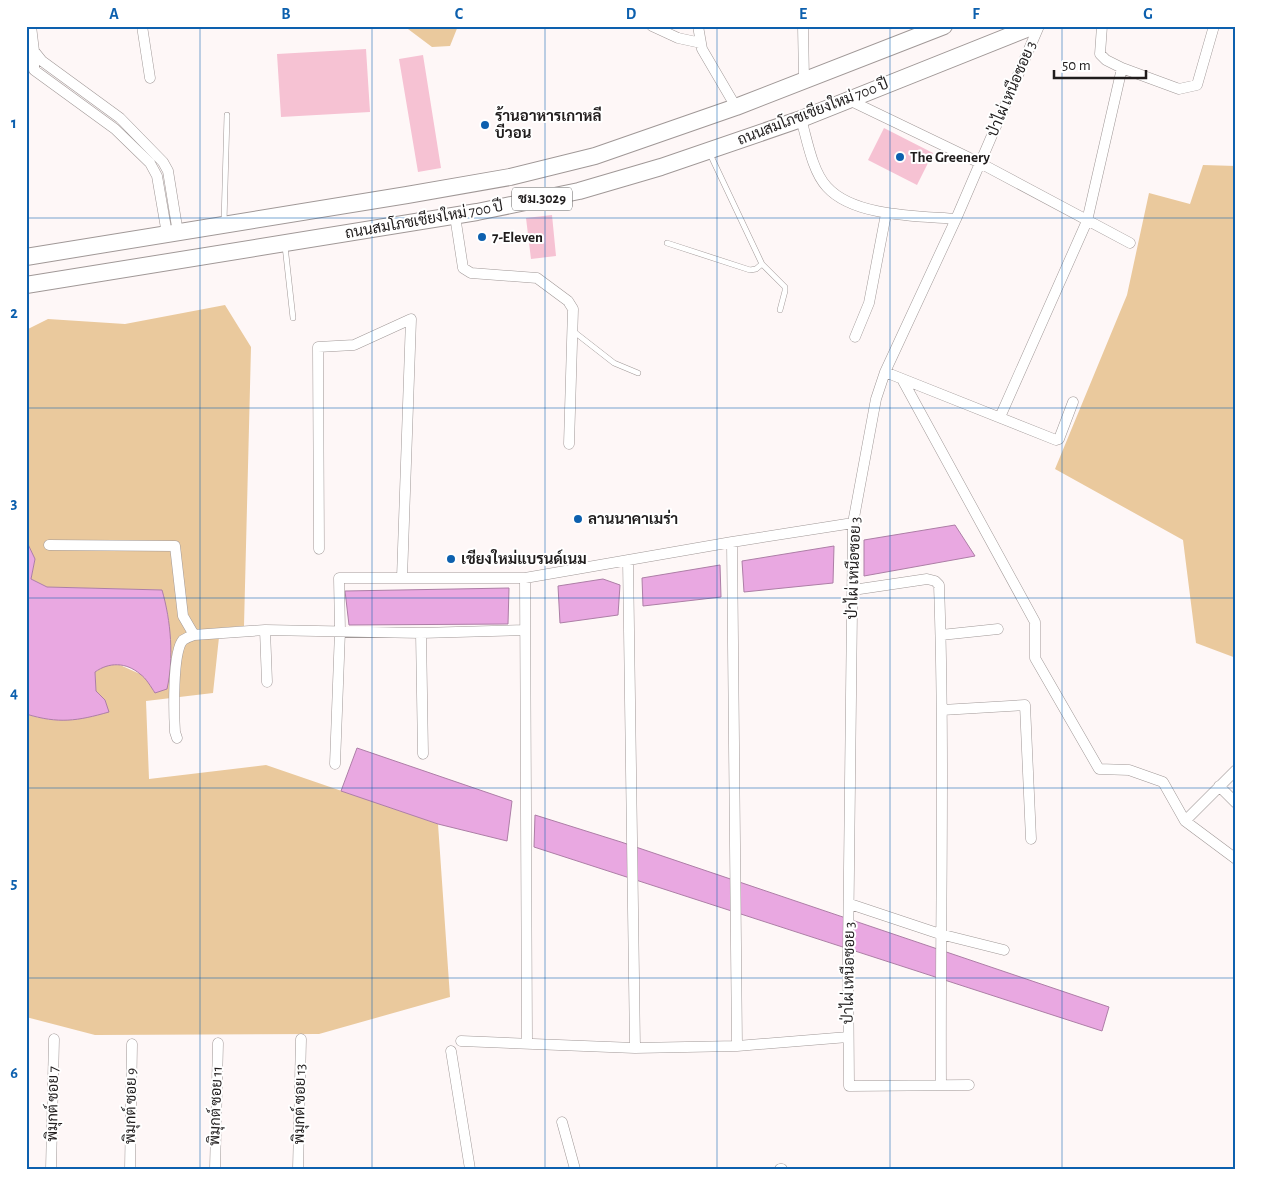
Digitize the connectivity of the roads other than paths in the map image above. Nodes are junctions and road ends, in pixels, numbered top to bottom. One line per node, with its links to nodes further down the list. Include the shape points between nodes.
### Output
1 (142, 26): 14 (street)
2 (652, 26): 12 (street, via 678,38)
3 (698, 26): 12 (street)
4 (803, 26): 15 (street)
5 (944, 26): 11 (main road, ถนนสมโภชเชียงใหม่ 700 ปี / ชม.3029)
6 (1034, 26): 16 (main road, ถนนสมโภชเชียงใหม่ 700 ปี / ชม.3029)
7 (1039, 26): 21 (street, ป่าไผ่ เหนือซอย 3)
8 (1102, 26): 13 (street, via 1100,54)
9 (1214, 26): 13 (street, via 1196,85 1179,89)
10 (34, 27): 27 (street, via 34,70 115,130 150,163 157,176)
11 (922, 30): 15 (main road, ถนนสมโภชเชียงใหม่ 700 ปี / ชม.3029)
12 (701, 43): 17 (street)
13 (1122, 68): 25 (street)
14 (150, 78)
15 (804, 80): 17 (main road, ถนนสมโภชเชียงใหม่ 700 ปี / ชม.3029)
16 (849, 100): 19 (main road, ถนนสมโภชเชียงใหม่ 700 ปี / ชม.3029); 21 (street)
17 (736, 107): 26 (main road, ถนนสมโภชเชียงใหม่ 700 ปี / ชม.3029, via 595,156 510,177)
18 (227, 115): 26 (lane)
19 (801, 118): 20 (main road, ถนนสมโภชเชียงใหม่ 700 ปี / ชม.3029); 22 (street, via 814,165 827,187 846,201)
20 (708, 151): 23 (main road, ถนนสมโภชเชียงใหม่ 700 ปี / ชม.3029, via 579,191); 32 (lane)
21 (980, 163): 24 (street, ป่าไผ่ เหนือซอย 3); 25 (street)
22 (886, 214): 24 (street); 37 (street, via 869,303)
23 (455, 216): 30 (main road, ถนนสมโภชเชียงใหม่ 700 ปี / ชม.3029); 36 (street, via 465,270 543,281 573,309)
24 (956, 219): 39 (street, ป่าไผ่ เหนือซอย 3)
25 (1087, 221): 29 (street); 42 (street)
26 (224, 225): 27 (main road, ถนนสมโภชเชียงใหม่ 700 ปี / ชม.3029)
27 (173, 233): 31 (main road, ถนนสมโภชเชียงใหม่ 700 ปี / ชม.3029)
28 (667, 243): 32 (lane, via 750,270)
29 (1130, 243)
30 (285, 244): 33 (main road, ถนนสมโภชเชียงใหม่ 700 ปี / ชม.3029); 35 (lane)
31 (26, 257)
32 (762, 264): 34 (lane, via 785,286)
33 (26, 285)
34 (780, 310)
35 (293, 318)
36 (573, 331): 38 (lane, via 614,364); 43 (street)
37 (855, 337)
38 (638, 372)
39 (885, 372): 40 (street); 44 (street, ป่าไผ่ เหนือซอย 3, via 876,399)
40 (902, 379): 42 (street); 67 (street, via 1035,622 1035,658 1098,769 1128,770 1163,782)
41 (1073, 402): 42 (street, via 1056,440)
42 (1000, 418)
43 (569, 444)
44 (853, 523): 45 (street); 51 (street, ป่าไผ่ เหนือซอย 3)
45 (732, 542): 48 (street); 80 (street)
46 (49, 545): 57 (street, via 175,546 183,616)
47 (319, 549): 49 (street, via 318,347 354,345 411,319)
48 (628, 560): 50 (street); 81 (street)
49 (402, 578): 50 (street); 55 (street, via 339,578)
50 (525, 578): 54 (street)
51 (853, 590): 58 (street, via 927,579 935,581 940,586); 70 (street, ป่าไผ่ เหนือซอย 3)
52 (998, 629): 58 (street)
53 (265, 630): 55 (street); 57 (street); 59 (street)
54 (524, 630): 56 (street); 78 (street)
55 (340, 631): 56 (street); 63 (street)
56 (421, 633): 62 (street)
57 (194, 635): 61 (street, via 183,640 179,647 174,691)
58 (941, 635): 60 (street)
59 (267, 682)
60 (942, 710): 68 (street, via 1024,705); 71 (street)
61 (177, 738)
62 (423, 754)
63 (335, 764)
64 (1236, 770): 65 (street)
65 (1219, 786): 66 (street); 67 (street)
66 (1236, 803)
67 (1185, 821): 69 (street)
68 (1031, 839)
69 (1236, 859)
70 (850, 904): 71 (street); 73 (street, ป่าไผ่ เหนือซอย 3)
71 (940, 934): 72 (street); 83 (street)
72 (1004, 950)
73 (848, 1037): 80 (street); 83 (street, ป่าไผ่ เหนือซอย 3, via 849,1086)
74 (54, 1039): 86 (street, พิมุกต์ ซอย 7)
75 (301, 1039): 89 (street, พิมุกต์ ซอย 13)
76 (461, 1041): 78 (street)
77 (218, 1043): 88 (street, พิมุกต์ ซอย 11)
78 (527, 1043): 81 (street)
79 (132, 1044): 87 (street, พิมุกต์ ซอย 9)
80 (737, 1046): 81 (street)
81 (635, 1048)
82 (451, 1051): 90 (street)
83 (941, 1085): 84 (street)
84 (969, 1085)
85 (562, 1122): 91 (street)
86 (52, 1169)
87 (130, 1169)
88 (215, 1169)
89 (298, 1169)
90 (470, 1169)
91 (575, 1169)

